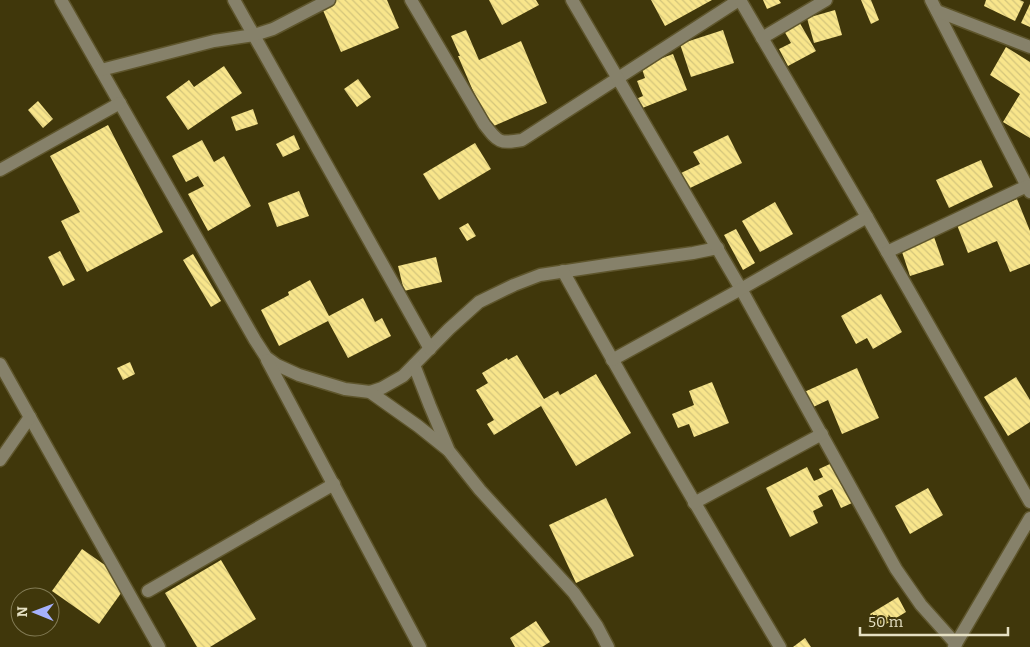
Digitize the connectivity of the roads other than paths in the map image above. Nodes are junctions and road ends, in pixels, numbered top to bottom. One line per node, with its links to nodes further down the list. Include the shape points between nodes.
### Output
1 (61, 0): 12 (street)
2 (234, 0): 9 (street)
3 (328, 0): 9 (street, via 273,30)
4 (411, 0): 13 (street, via 484,124 496,139 506,143 522,140)
5 (572, 0): 13 (street)
6 (739, 0): 10 (street); 13 (street)
7 (826, 0): 10 (street)
8 (934, 6): 11 (street); 16 (street)
9 (254, 35): 12 (street, via 214,40); 22 (street)
10 (762, 38): 17 (street)
11 (1030, 48)
12 (101, 70): 14 (street)
13 (618, 78): 18 (street)
14 (120, 104): 15 (street); 23 (street)
15 (0, 170)
16 (1028, 189): 19 (street)
17 (867, 217): 19 (street); 21 (street)
18 (718, 248): 20 (street); 21 (street)
19 (887, 252): 33 (street)
20 (563, 271): 22 (street, via 540,275 479,302); 24 (street)
21 (741, 289): 24 (street); 29 (street)
22 (430, 349): 26 (street)
23 (266, 357): 27 (street, via 299,375 345,389); 32 (street)
24 (612, 360): 34 (street)
25 (0, 364): 28 (street)
26 (414, 365): 27 (street, via 403,376); 30 (street)
27 (370, 392): 30 (street)
28 (30, 416): 31 (street); 38 (street)
29 (822, 434): 34 (street); 37 (street, via 896,568 920,605)
30 (450, 451): 40 (street, via 480,490 574,593)
31 (0, 460)
32 (334, 484): 36 (street); 39 (street)
33 (1030, 502)
34 (694, 503): 41 (street)
35 (1030, 518): 37 (street)
36 (148, 591)
37 (955, 646)
38 (159, 647)
39 (420, 647)
40 (608, 647)
41 (780, 647)

